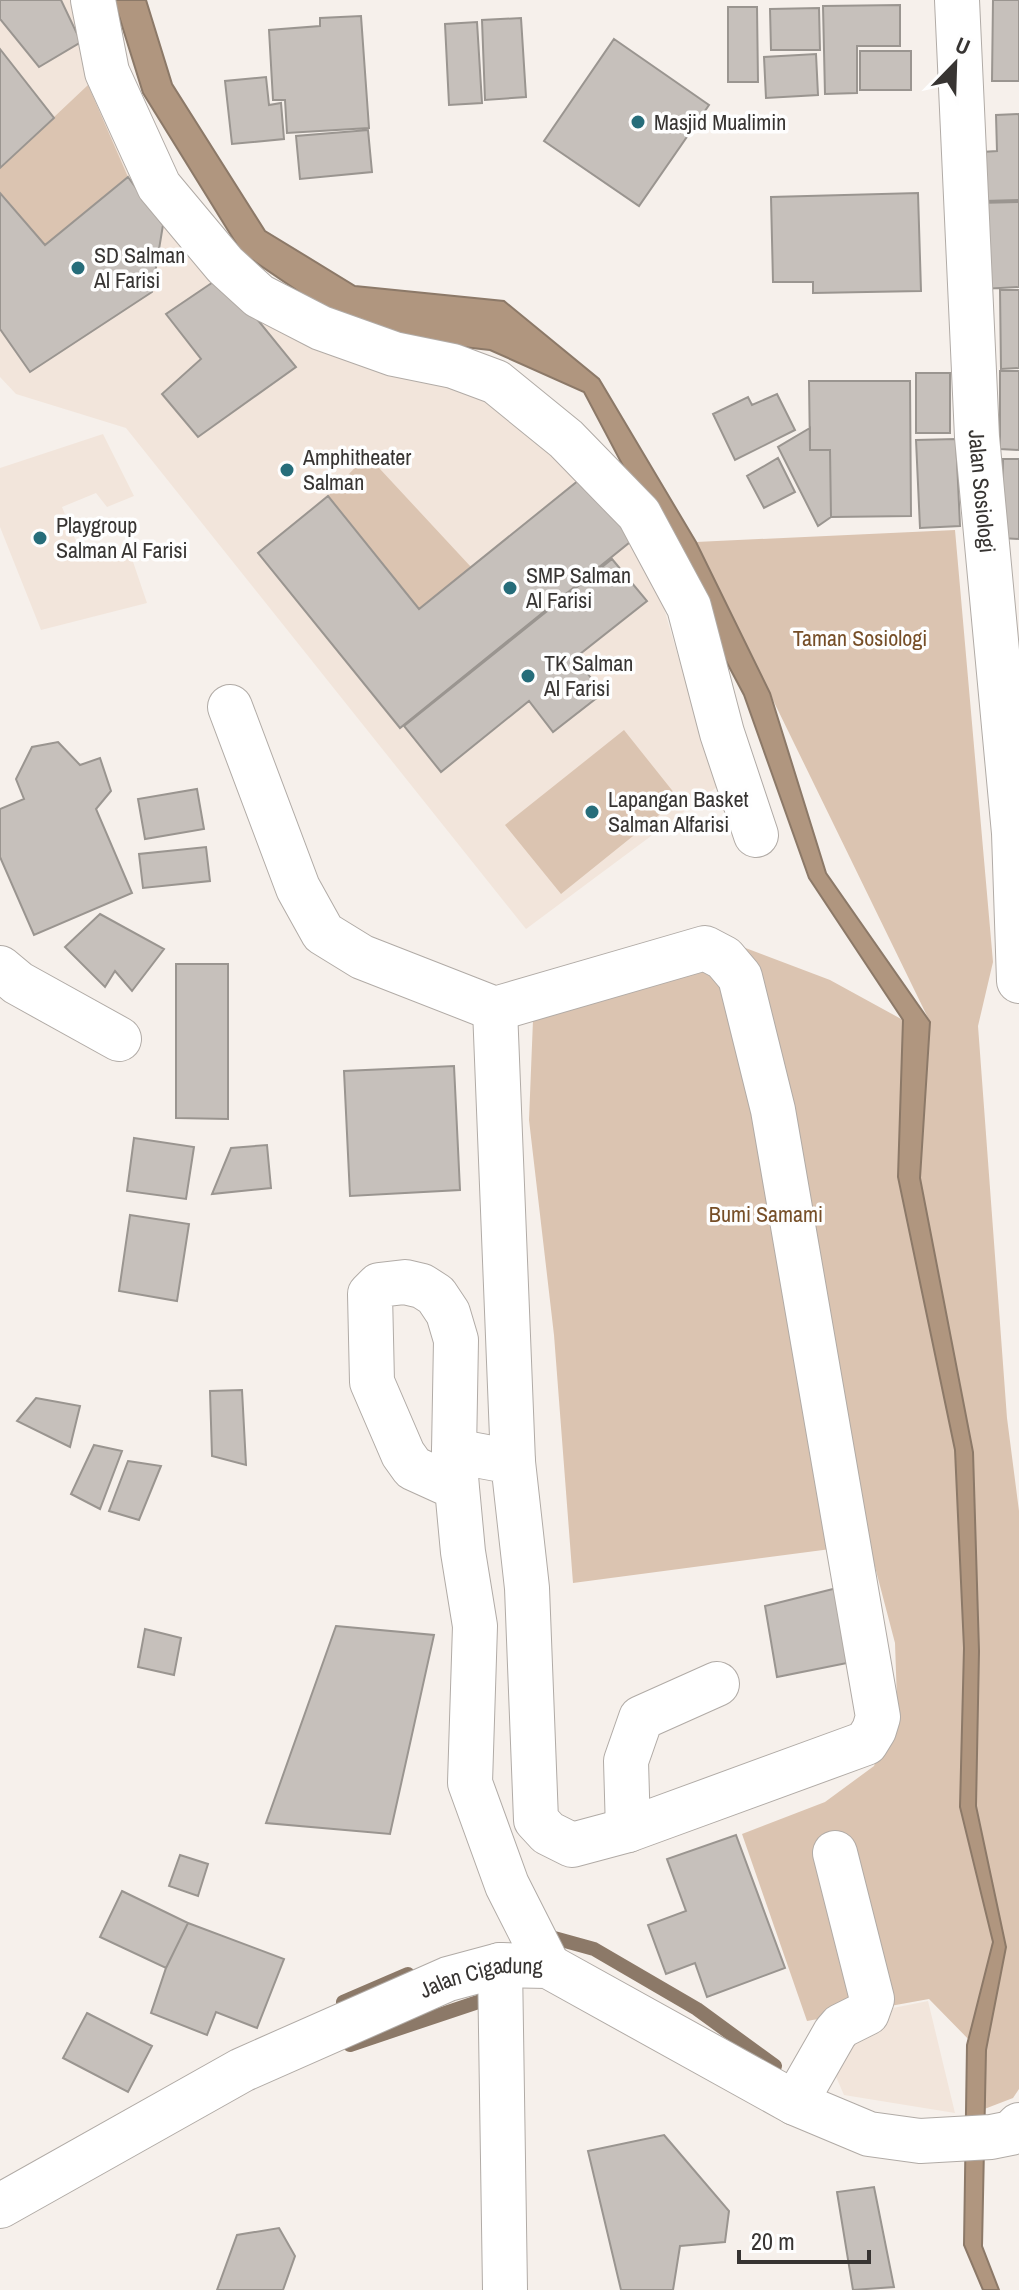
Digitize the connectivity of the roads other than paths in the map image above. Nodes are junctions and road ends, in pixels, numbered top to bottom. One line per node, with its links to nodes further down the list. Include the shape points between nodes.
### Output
1 (93, 0): 5 (street, via 107,72 159,186 225,265 259,296 321,328 496,382 566,439 639,514 689,607)
2 (957, 0): 3 (street, Jalan Sosiologi, via 977,437)
3 (1009, 659): 7 (street, Jalan Sosiologi)
4 (230, 707): 8 (street, via 298,888 323,933 362,957)
5 (756, 835)
6 (0, 968): 9 (street)
7 (1019, 981)
8 (495, 1009): 10 (street); 12 (street, via 705,948 724,958 740,977 773,1110 878,1717 866,1743)
9 (119, 1039)
10 (513, 1462): 12 (street, via 527,1588 536,1820 572,1845); 15 (street, via 455,1469 475,1626 470,1783 507,1885)
11 (717, 1684): 12 (street, via 641,1718 626,1761)
12 (628, 1830)
13 (835, 1853): 16 (street, via 872,1999 867,2013 835,2033)
14 (500, 1965): 15 (street, Jalan Cigadung); 18 (street, Jalan Cigadung, via 448,1979 242,2070); 19 (street)
15 (548, 1966): 16 (street, Jalan Cigadung)
16 (795, 2103): 17 (street, Jalan Cigadung, via 869,2134 920,2141)
17 (1010, 2140)
18 (0, 2206)
19 (505, 2290)

